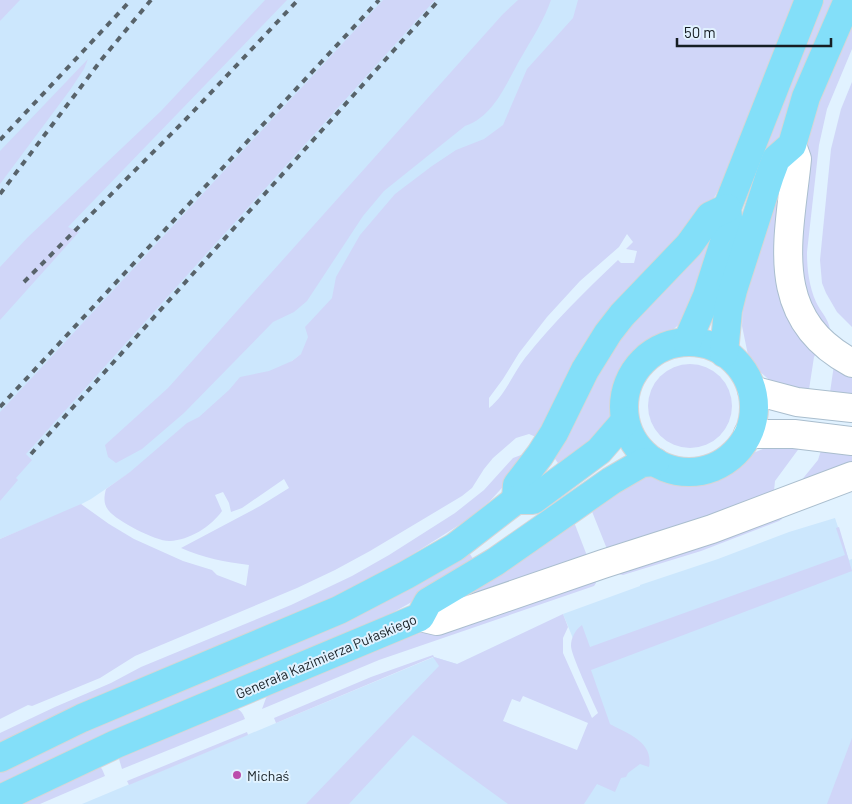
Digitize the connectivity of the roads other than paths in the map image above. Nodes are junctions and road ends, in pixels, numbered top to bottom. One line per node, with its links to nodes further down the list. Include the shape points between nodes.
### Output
1 (809, 0): 4 (main road)
2 (848, 0): 3 (main road, via 806,97)
3 (792, 146): 6 (main road, via 776,159 742,259 728,310); 7 (main road, via 796,159 788,250 791,290 813,334 829,350)
4 (727, 208): 5 (main road, via 730,227 707,296); 15 (main road, via 710,216 689,244 608,333 585,370 554,434 517,485)
5 (687, 342): 6 (main road, via 706,345); 10 (main road, via 663,348 636,369 626,389)
6 (724, 353): 8 (main road, via 742,370)
7 (852, 363)
8 (752, 390): 9 (main road, via 797,402); 11 (main road, via 754,412)
9 (852, 408)
10 (625, 421): 13 (main road, via 632,441); 15 (main road, via 599,450 533,500)
11 (748, 434): 12 (main road, via 794,434); 13 (main road, via 736,453 708,470 686,473)
12 (852, 441)
13 (655, 462): 16 (main road, Generała Kazimierza Pułaskiego, via 642,463 612,481 495,562 428,602)
14 (852, 476): 16 (main road, via 712,529 437,621)
15 (516, 500): 17 (main road, via 455,546 346,606 82,718)
16 (420, 617): 18 (main road, Generała Kazimierza Pułaskiego, via 116,744)
17 (0, 758)
18 (0, 800)

